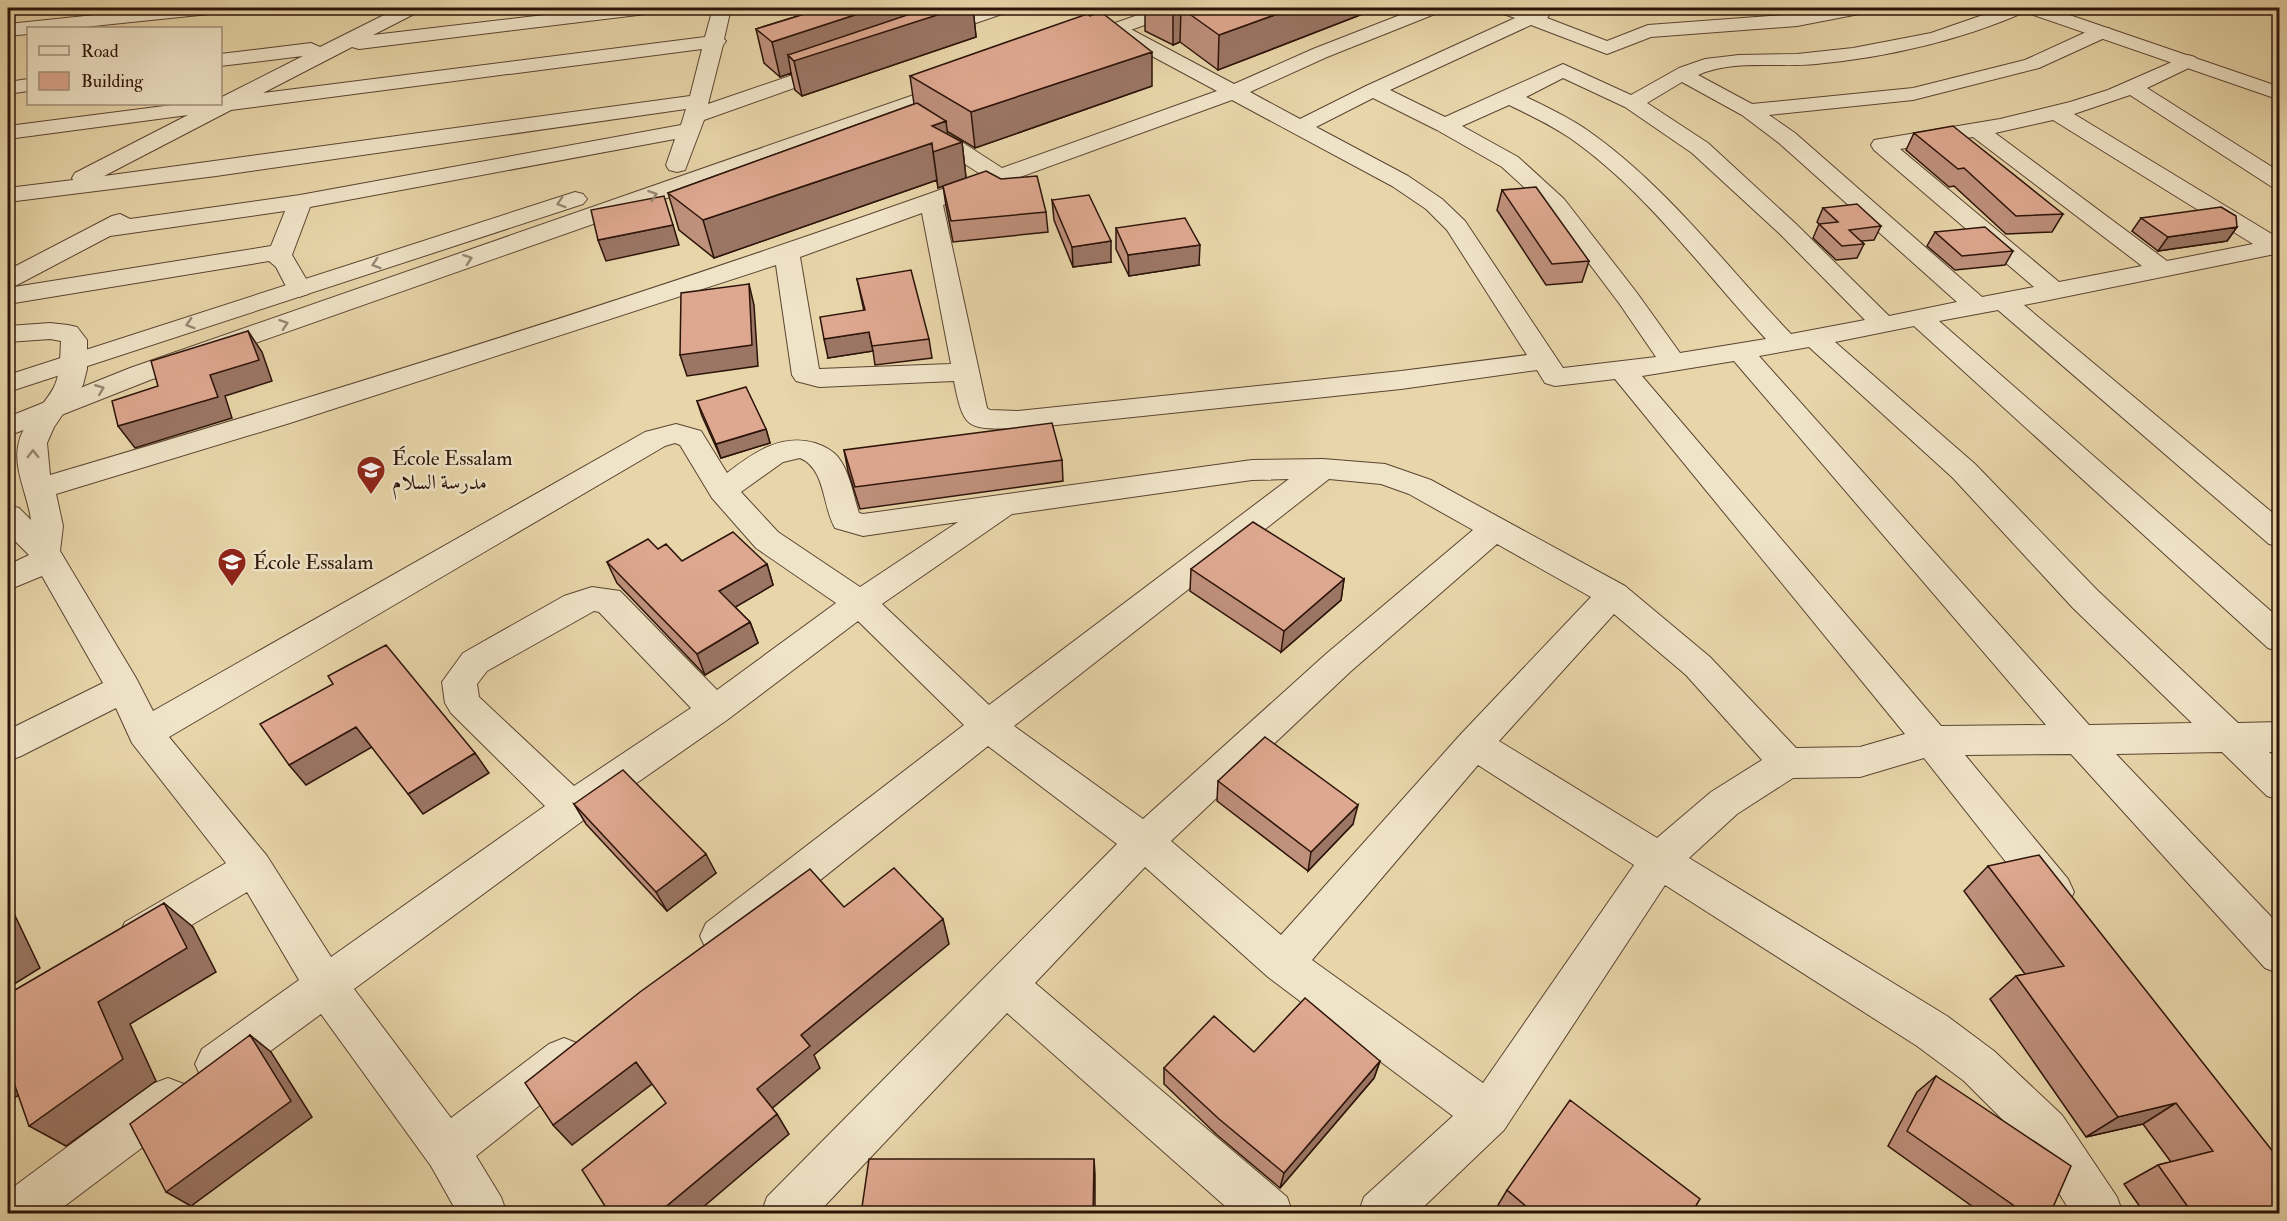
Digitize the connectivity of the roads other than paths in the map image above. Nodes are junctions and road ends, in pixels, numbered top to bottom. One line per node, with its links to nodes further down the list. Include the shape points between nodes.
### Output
1 (209, 8): 16 (street)
2 (411, 8): 23 (street)
3 (646, 8): 23 (street)
4 (722, 8): 22 (street)
5 (1133, 8): 18 (street, via 1058,42)
6 (1174, 8): 18 (street)
7 (1433, 8): 35 (street)
8 (1505, 8): 15 (street)
9 (1555, 8): 15 (street)
10 (1858, 8): 24 (street, via 1797,20 1648,31)
11 (2018, 8): 29 (street, via 1962,29 1895,46 1806,59 1707,64)
12 (2032, 8): 20 (street)
13 (2061, 8): 30 (street)
14 (995, 10): 21 (street)
15 (1532, 17): 24 (street); 34 (street)
16 (35, 27)
17 (27, 28): 19 (street)
18 (1116, 29): 35 (street)
19 (8, 30)
20 (2102, 32): 27 (street); 43 (street, via 2032,64 1913,94)
21 (917, 38)
22 (716, 41): 41 (street); 45 (street)
23 (334, 46): 25 (street); 39 (street)
24 (1607, 48): 28 (street)
25 (222, 60)
26 (850, 61): 45 (street)
27 (2188, 61): 32 (street); 36 (street)
28 (1563, 70): 37 (street); 38 (street)
29 (1683, 75): 38 (street); 43 (street)
30 (2280, 82)
31 (27, 85): 33 (street)
32 (2131, 87): 44 (street); 53 (street)
33 (8, 88)
34 (1373, 90): 46 (street); 47 (street)
35 (1234, 92): 47 (street); 52 (street)
36 (2280, 94)
37 (1510, 97): 46 (street); 71 (street, via 1584,138 1657,201 1741,298)
38 (1632, 103): 69 (street, via 1700,148)
39 (222, 104)
40 (221, 105): 49 (street); 54 (street)
41 (222, 105)
42 (894, 108): 50 (street, via 969,73); 52 (street); 79 (street, one-way to 42)
43 (1749, 111): 67 (street)
44 (2057, 113): 48 (street); 59 (street)
45 (695, 116): 50 (street); 51 (street); 56 (street)
46 (1445, 125): 74 (street, via 1510,162 1556,204)
47 (1300, 128): 73 (street, via 1400,181 1434,204 1457,226)
48 (1979, 131): 62 (street); 65 (street, via 1882,145)
49 (8, 132)
50 (677, 165): 64 (street, one-way to 64)
51 (216, 169): 54 (street); 58 (street)
52 (999, 176): 55 (street)
53 (2280, 182)
54 (64, 188): 57 (street)
55 (931, 201): 60 (street); 77 (street)
56 (300, 202): 58 (street); 61 (street)
57 (12, 204)
58 (101, 231): 63 (street)
59 (2277, 247): 62 (street)
60 (788, 253): 77 (street, via 806,375 819,378); 82 (street, via 280,417)
61 (280, 255): 64 (street); 66 (street, via 255,254)
62 (2163, 270): 65 (street)
63 (8, 280)
64 (299, 289): 75 (street, one-way to 75)
65 (2053, 290): 67 (street)
66 (8, 296)
67 (1992, 304): 68 (street); 87 (street)
68 (1920, 318): 69 (street); 92 (street)
69 (1883, 324): 71 (street)
70 (8, 334): 75 (street, via 68,333 74,340)
71 (1801, 341): 72 (street); 99 (street, via 1964,471 2085,599)
72 (1740, 351): 74 (street); 98 (street)
73 (1543, 361): 76 (street, via 1555,377); 77 (street, via 1401,380 1018,420 984,419 974,412)
74 (1672, 361): 76 (street)
75 (73, 362): 78 (street); 79 (street, via 72,379)
76 (1623, 371): 100 (street)
77 (964, 372)
78 (8, 384)
79 (53, 408): 80 (street); 82 (street, one-way to 79, via 33,443)
80 (8, 427)
81 (1323, 469): 84 (street, via 1252,470); 86 (street, via 1385,474 1420,487); 95 (street)
82 (39, 489): 88 (street, via 49,531)
83 (723, 491): 84 (street, via 766,457 791,448 810,451 829,464 846,520 863,525); 91 (street, via 767,540); 96 (street, via 691,438 676,433 655,439)
84 (1007, 504): 91 (street)
85 (8, 516): 88 (street)
86 (1494, 529): 90 (street); 106 (street, via 1338,663)
87 (2280, 536)
88 (46, 556): 89 (street); 93 (street)
89 (8, 578)
90 (1613, 594): 101 (street); 103 (street, via 1698,666)
91 (860, 603): 94 (street); 95 (street)
92 (2280, 639)
93 (124, 688): 96 (street); 102 (street)
94 (715, 710): 105 (street); 105 (street, via 608,600 592,599 576,605 475,662 459,682 463,703)
95 (988, 726): 106 (street); 112 (street)
96 (145, 733): 108 (street)
97 (2280, 737): 99 (street)
98 (2079, 738): 99 (street); 100 (street); 111 (street)
99 (2229, 738): 104 (street)
100 (1932, 741): 103 (street, via 1860,762); 109 (street)
101 (1474, 744): 107 (street); 113 (street)
102 (8, 746)
103 (1787, 763): 107 (street, via 1724,803)
104 (2280, 785)
105 (572, 808): 114 (street)
106 (1144, 842): 113 (street); 115 (street)
107 (1660, 860): 117 (street); 124 (street, via 1932,1031 1979,1066 2046,1131)
108 (254, 868): 110 (street); 114 (street)
109 (2072, 915)
110 (110, 952)
111 (2280, 955)
112 (690, 960)
113 (1283, 963): 117 (street)
114 (325, 984): 118 (street); 119 (street)
115 (1005, 984): 121 (street); 122 (street)
116 (587, 1041): 118 (street)
117 (1488, 1114): 123 (street)
118 (447, 1150): 120 (street)
119 (15, 1214)
120 (484, 1214)
121 (784, 1214)
122 (1270, 1214)
123 (1381, 1214)
124 (2100, 1214)

